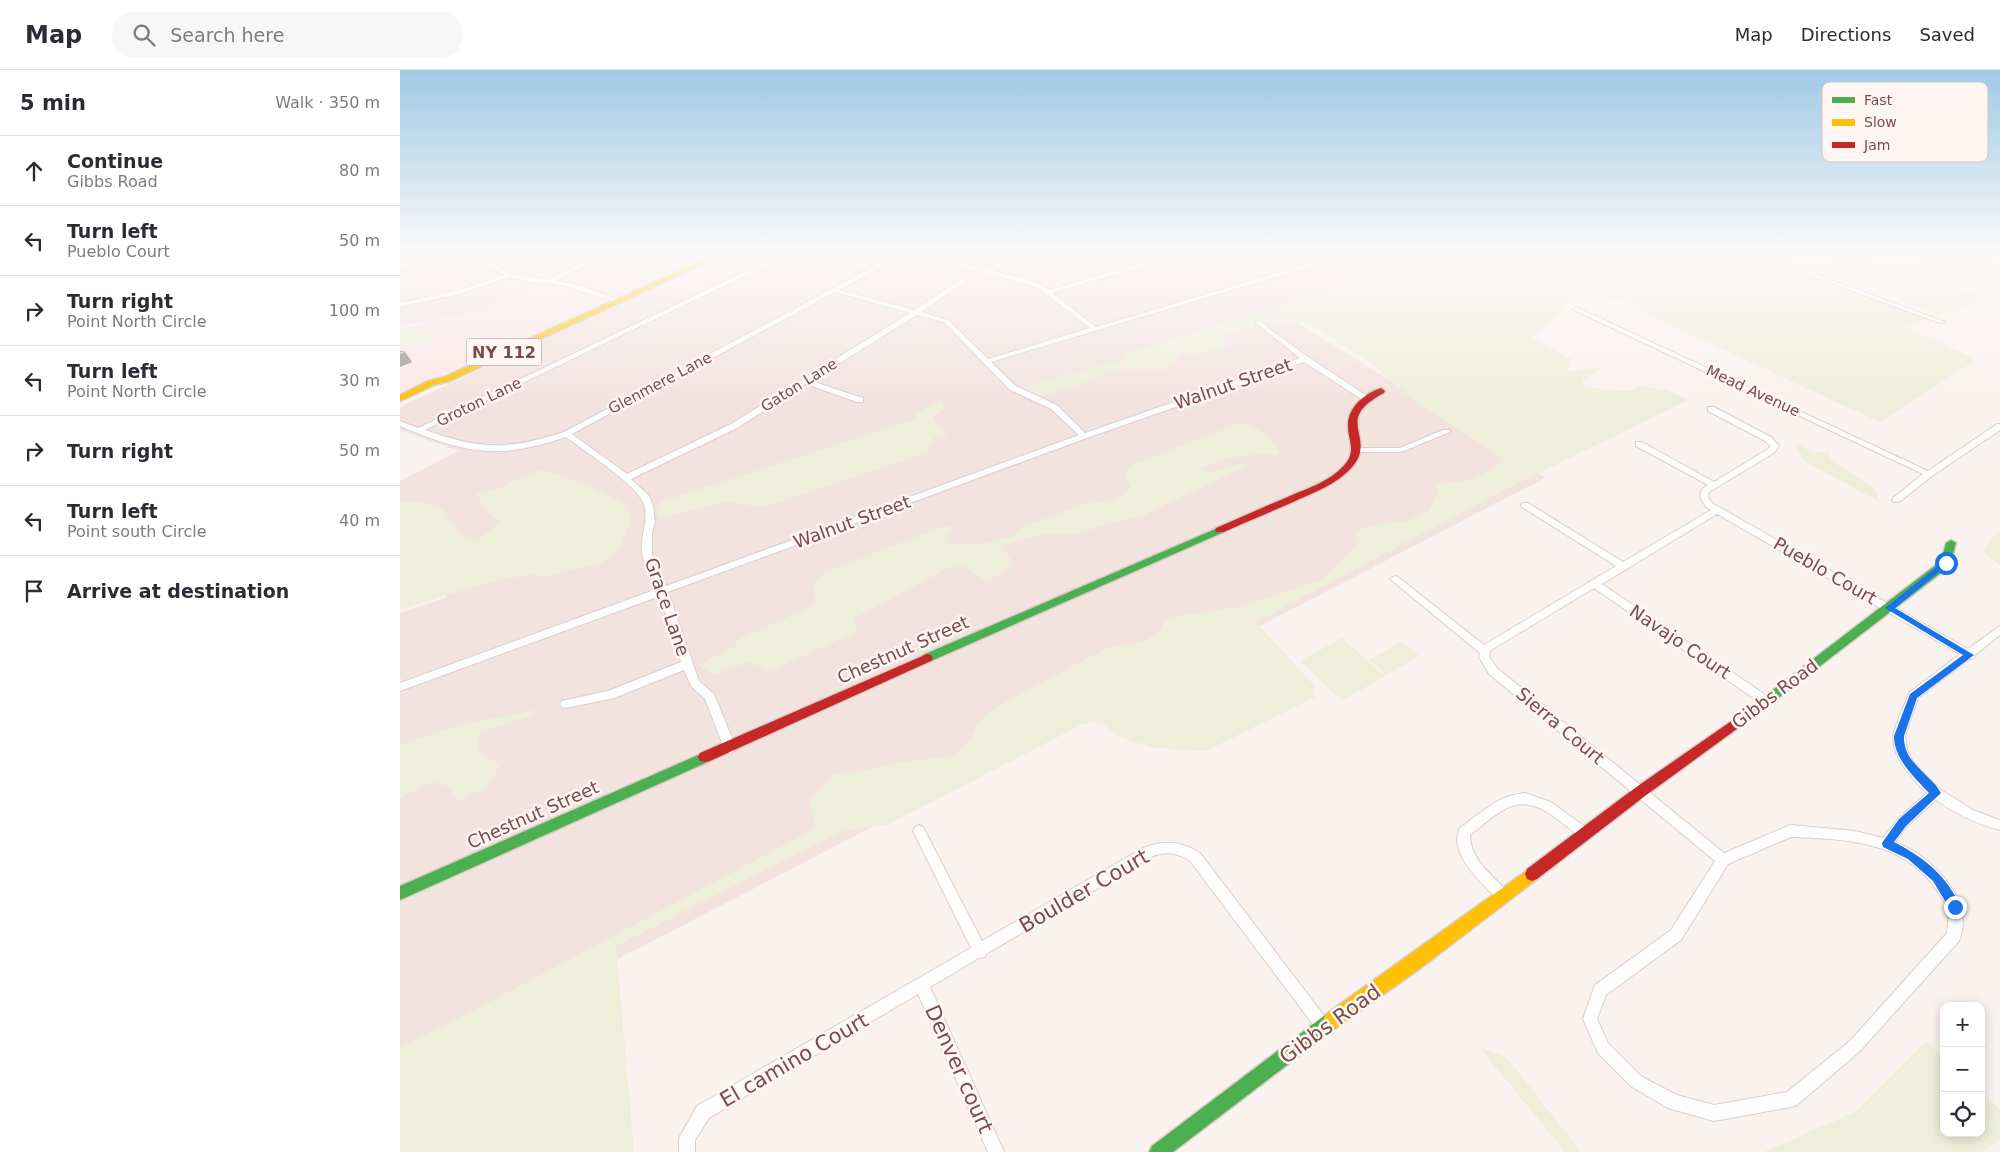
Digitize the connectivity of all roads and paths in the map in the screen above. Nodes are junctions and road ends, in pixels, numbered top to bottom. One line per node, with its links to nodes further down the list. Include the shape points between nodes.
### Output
1 (416, 301): 10 (street)
2 (611, 301): 20 (street, NY 112, via 433,380)
3 (688, 301): 26 (street, Groton Lane)
4 (813, 301): 28 (street, Glenmere Lane)
5 (874, 301): 12 (street)
6 (932, 301): 12 (street, Gaton Lane)
7 (1061, 301): 15 (street)
8 (1187, 301): 15 (street)
9 (1886, 301): 14 (street)
10 (400, 305)
11 (1576, 309): 32 (street, Mead Avenue)
12 (915, 313): 17 (street, via 946,321); 18 (street, Gaton Lane)
13 (1258, 322): 16 (street)
14 (1942, 322)
15 (1095, 329): 17 (street)
16 (1305, 359): 21 (street); 29 (street, Walnut Street)
17 (988, 361): 29 (street, via 1013,388 1054,407)
18 (804, 382): 22 (street); 33 (street, Gaton Lane, via 734,426)
19 (1381, 391): 21 (street)
20 (400, 398)
21 (1366, 398): 31 (street, via 1352,415)
22 (860, 400)
23 (1711, 409): 34 (street, via 1768,439 1775,446)
24 (400, 423): 26 (street, Glenmere Lane)
25 (2000, 426): 32 (street)
26 (418, 431): 28 (street, Glenmere Lane, via 490,449 526,446)
27 (1446, 432): 31 (street, via 1401,450)
28 (567, 434): 33 (street, Grace Lane)
29 (1084, 436): 42 (street, Walnut Street)
30 (1639, 444): 34 (street)
31 (1356, 450): 51 (street, Chestnut Street, via 1350,464 1327,483)
32 (1929, 474): 35 (street)
33 (626, 478): 42 (street, Grace Lane, via 639,489 649,505 648,555)
34 (1714, 485): 37 (street, Pueblo Court, via 1704,494 1706,502)
35 (1896, 500)
36 (1525, 505): 39 (street)
37 (1717, 510): 39 (street); 43 (street, Pueblo Court)
38 (1951, 543): 43 (street, Gibbs Road, via 1946,563)
39 (1622, 566): 41 (street)
40 (1395, 579): 45 (street, Sierra Court)
41 (1594, 583): 45 (street, via 1487,648); 49 (street, Navajo Court)
42 (663, 591): 47 (street, Grace Lane); 48 (street, Walnut Street)
43 (1889, 608): 46 (street, Pueblo Court); 49 (street, Gibbs Road)
44 (2000, 630): 46 (street)
45 (1485, 654): 52 (street, Sierra Court, via 1493,671)
46 (1970, 655): 53 (street, via 1913,696 1899,736 1905,758)
47 (687, 664): 50 (street, via 610,695); 51 (street, Grace Lane, via 695,683 710,696)
48 (400, 687)
49 (1766, 701): 52 (street, Gibbs Road)
50 (566, 704)
51 (730, 748): 59 (street, Chestnut Street)
52 (1640, 792): 56 (street, Gibbs Road); 58 (street, Sierra Court)
53 (1936, 793): 54 (street, via 1969,815); 57 (street, via 1902,823)
54 (2000, 826)
55 (919, 832): 61 (street)
56 (1584, 834): 60 (street, Gibbs Road); 60 (street, via 1545,804 1528,798 1502,804 1464,832 1466,855)
57 (1887, 843): 58 (street, via 1843,833 1790,831); 58 (street, via 1911,856 1937,877 1955,907 1954,936 1855,1046 1791,1099 1714,1114 1674,1102 1637,1082 1603,1048 1590,1019 1600,990 1676,935)
58 (1723, 860)
59 (400, 893)
60 (1503, 896): 63 (street, Gibbs Road)
61 (980, 952): 62 (street, Boulder Court); 63 (street, Boulder Court, via 1148,852 1162,847 1175,848 1195,857)
62 (922, 986): 64 (street, El camino Court, via 703,1112 687,1138); 65 (street, Denver court)
63 (1323, 1026): 66 (street, Gibbs Road)
64 (687, 1152)
65 (996, 1152)
66 (1158, 1152)

